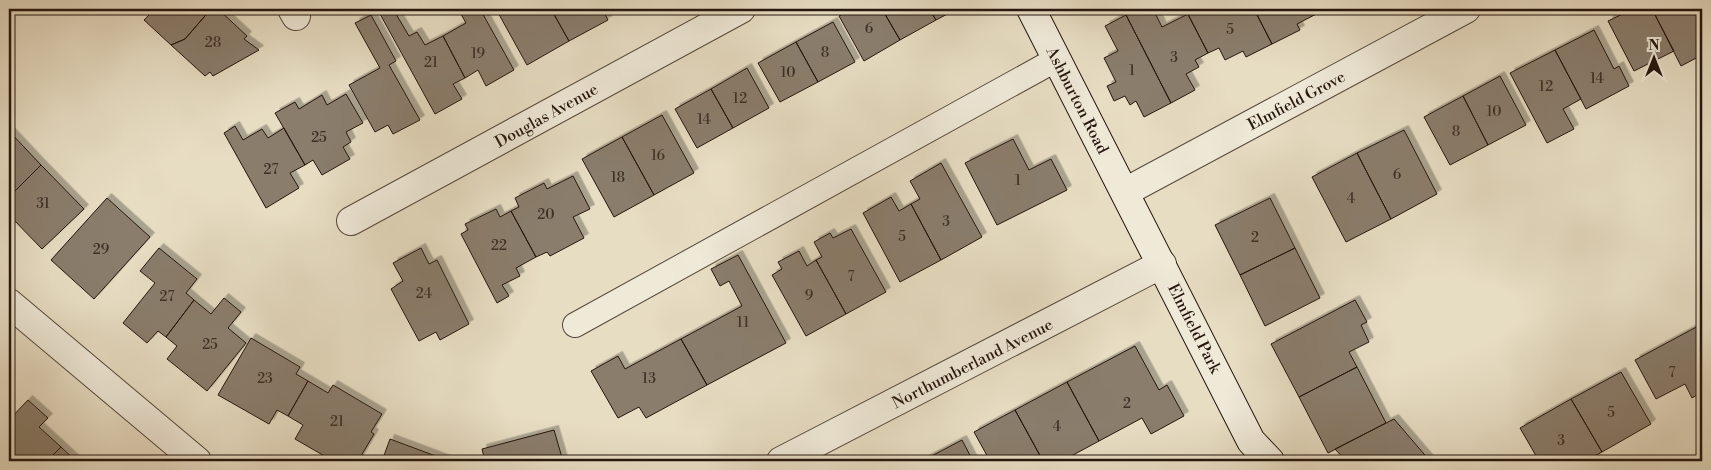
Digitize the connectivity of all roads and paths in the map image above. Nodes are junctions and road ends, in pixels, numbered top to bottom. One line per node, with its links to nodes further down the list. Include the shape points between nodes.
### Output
1 (741, 9): 6 (street, Douglas Avenue)
2 (1031, 9): 4 (street, Ashburton Road)
3 (1466, 9): 5 (street, Elmfield Grove)
4 (1057, 59): 5 (street, Ashburton Road); 9 (lane)
5 (1125, 192): 7 (street, Elmfield Park)
6 (351, 221)
7 (1162, 264): 11 (street, Northumberland Avenue); 12 (street, Elmfield Park, via 1251,442)
8 (9, 303): 10 (street)
9 (575, 326)
10 (197, 461)
11 (782, 461)
12 (1270, 461)

